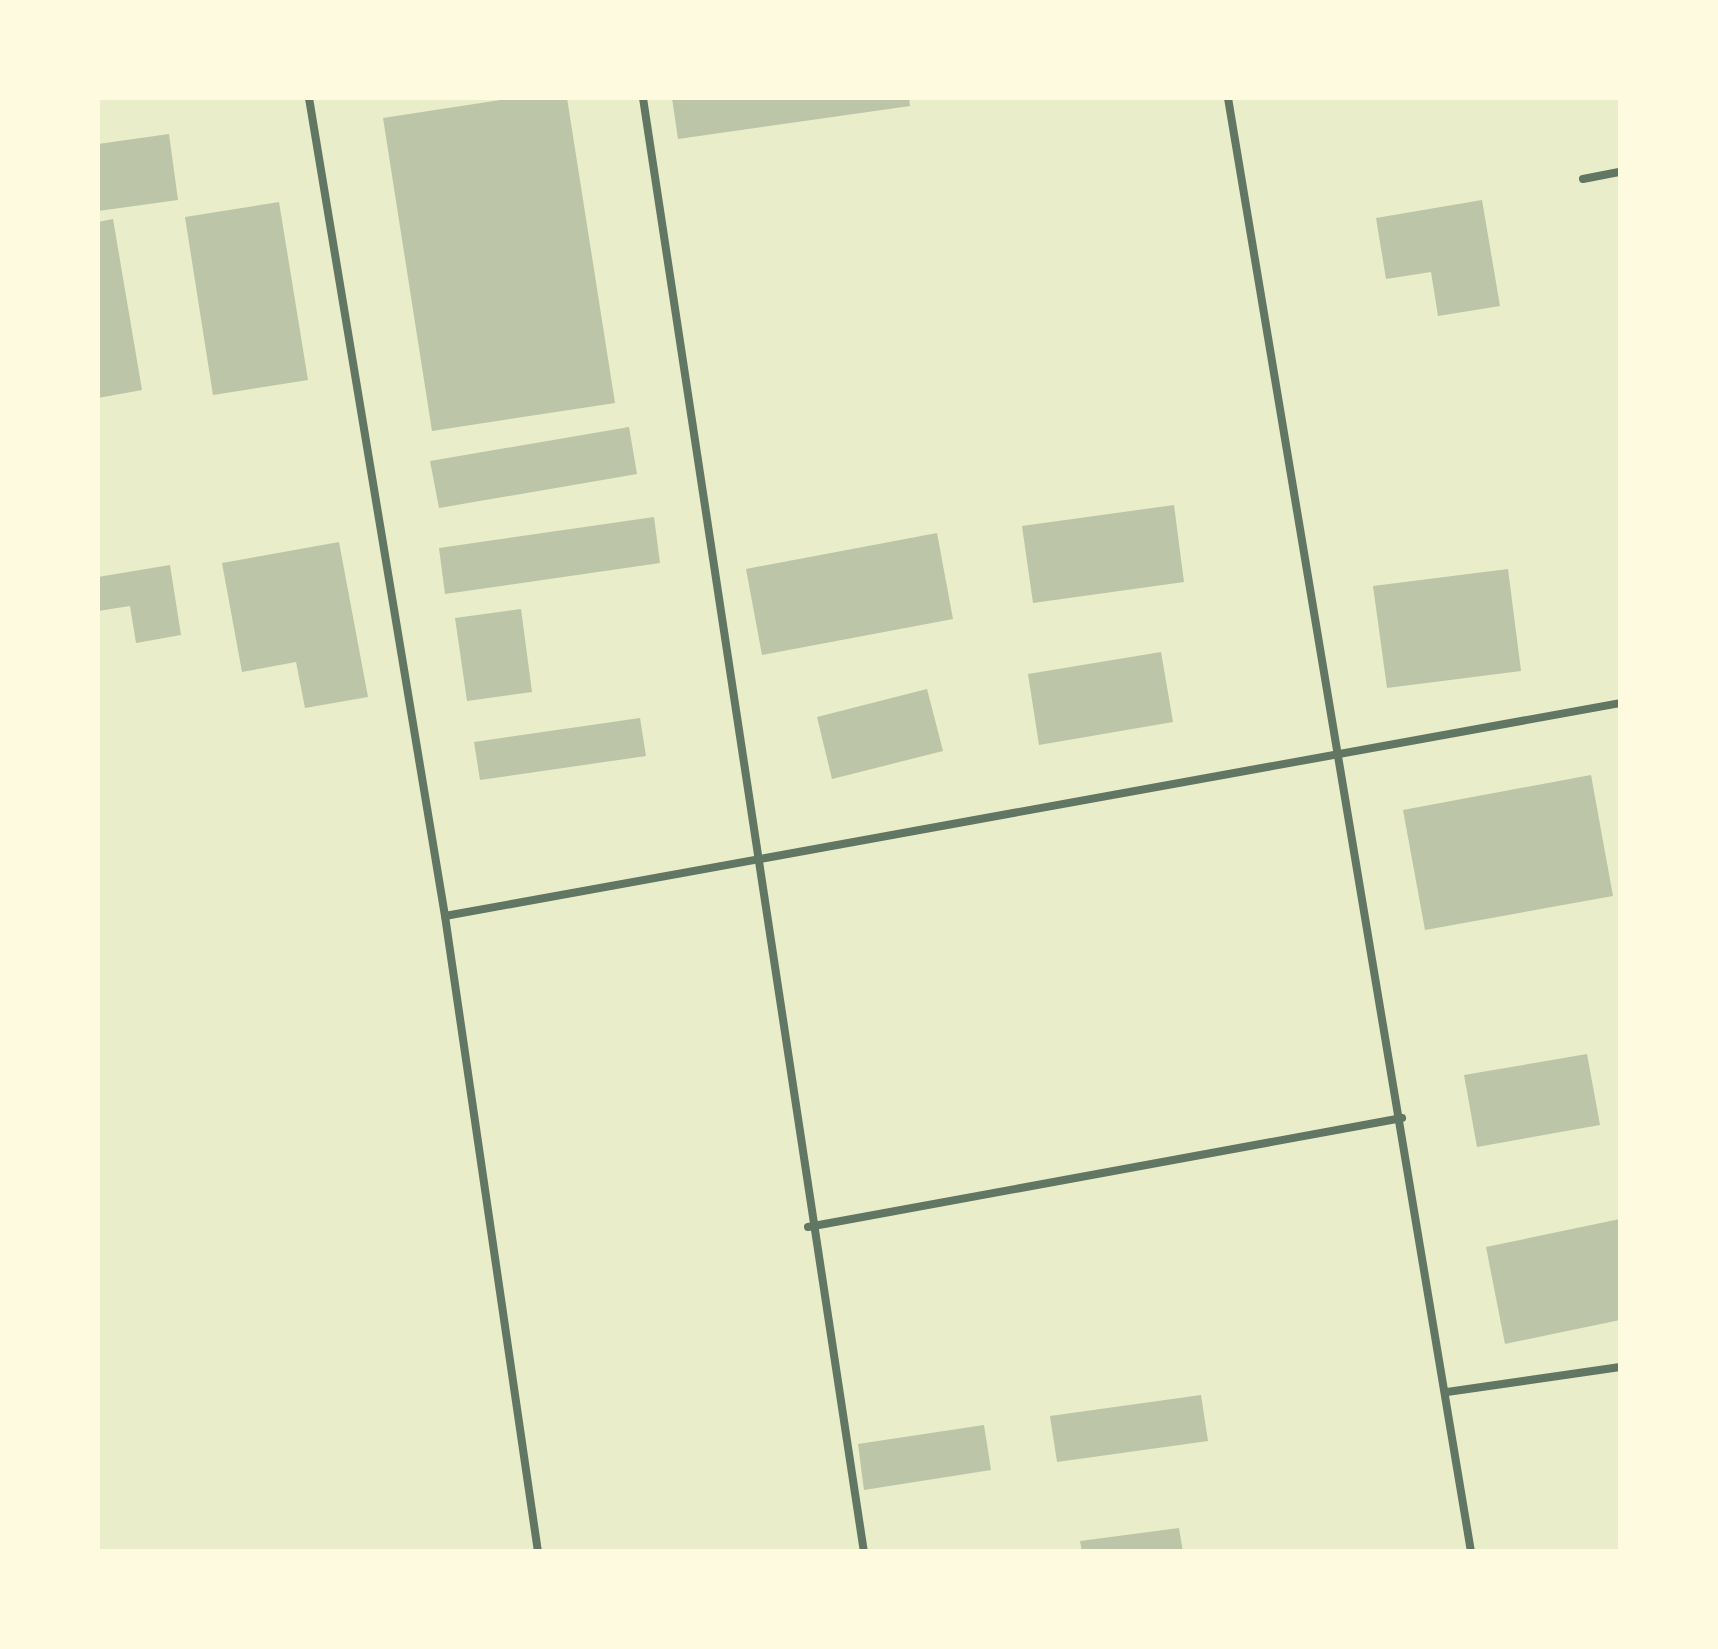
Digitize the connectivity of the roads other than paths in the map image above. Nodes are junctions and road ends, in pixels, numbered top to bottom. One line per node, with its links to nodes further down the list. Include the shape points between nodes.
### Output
1 (309, 98): 9 (lane)
2 (643, 98): 8 (lane)
3 (1228, 98): 7 (lane)
4 (1620, 172): 5 (lane)
5 (1584, 179)
6 (1620, 704): 7 (lane)
7 (1341, 758): 8 (lane, via 1131,786); 10 (lane)
8 (757, 858): 9 (lane); 11 (lane)
9 (445, 916): 14 (lane)
10 (1402, 1118): 11 (lane); 13 (lane)
11 (808, 1227): 15 (lane)
12 (1620, 1367): 13 (lane)
13 (1447, 1392): 16 (lane)
14 (538, 1552)
15 (864, 1552)
16 (1471, 1552)

